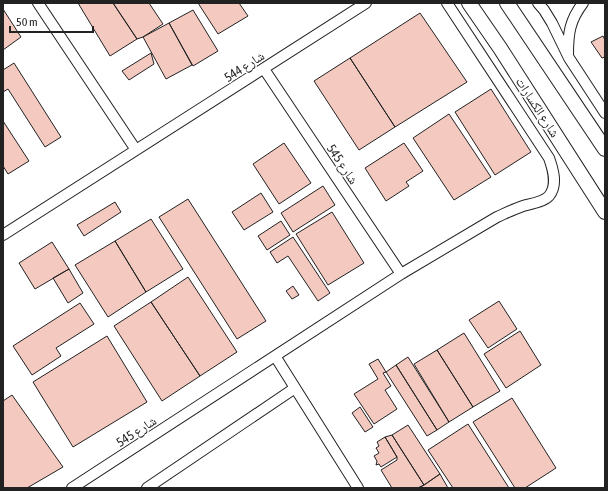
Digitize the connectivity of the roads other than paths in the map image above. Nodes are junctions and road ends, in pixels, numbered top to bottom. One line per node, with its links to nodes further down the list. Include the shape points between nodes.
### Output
1 (38, 3): 11 (street)
2 (366, 3): 9 (street, شارع 544)
3 (447, 3): 13 (street, شارع الكسارات, via 549,158 554,177)
4 (469, 3): 14 (street, شارع الكسارات)
5 (507, 3): 12 (street)
6 (538, 3): 8 (street, via 552,23)
7 (583, 3): 8 (street, via 570,27)
8 (569, 58): 10 (street)
9 (264, 69): 11 (street, شارع 544); 16 (street, شارع 545)
10 (605, 113)
11 (136, 150): 15 (street, شارع 544)
12 (605, 150)
13 (553, 188): 16 (street, شارع 545, via 549,197 510,210)
14 (605, 212)
15 (3, 235)
16 (401, 274): 17 (street, شارع 545)
17 (275, 356): 18 (street); 19 (street, شارع 545)
18 (294, 388): 20 (street); 21 (street)
19 (72, 488)
20 (147, 488)
21 (358, 488)

